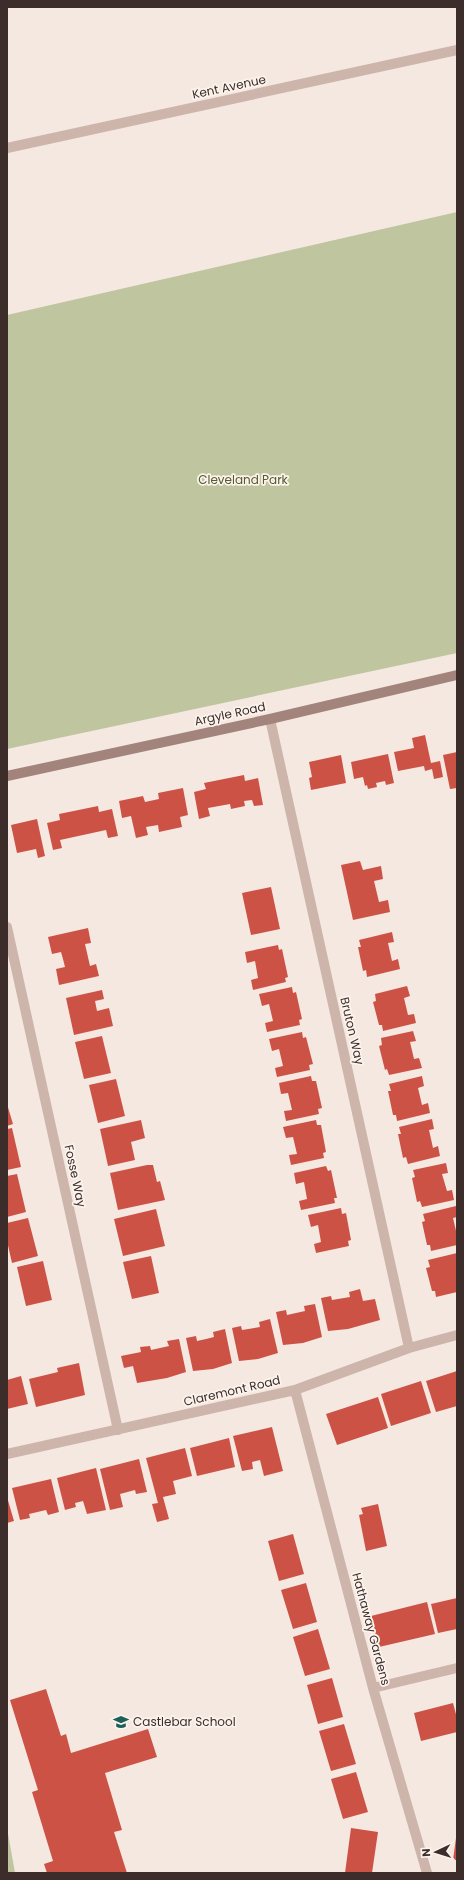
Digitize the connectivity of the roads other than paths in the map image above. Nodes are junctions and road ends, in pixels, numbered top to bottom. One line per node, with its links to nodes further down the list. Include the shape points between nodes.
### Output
1 (457, 50): 2 (street, Kent Avenue)
2 (7, 148)
3 (457, 675): 4 (main road, Argyle Road)
4 (270, 719): 5 (main road, Argyle Road); 8 (street, Bruton Way)
5 (7, 776)
6 (7, 927): 10 (street, Fosse Way)
7 (457, 1335): 8 (street, Claremont Road)
8 (409, 1348): 9 (street, Claremont Road)
9 (295, 1390): 10 (street, Claremont Road); 13 (street, Hathaway Gardens)
10 (118, 1430): 11 (street, Claremont Road)
11 (7, 1454)
12 (457, 1668): 13 (street)
13 (373, 1688): 14 (street, Hathaway Gardens)
14 (427, 1873)

